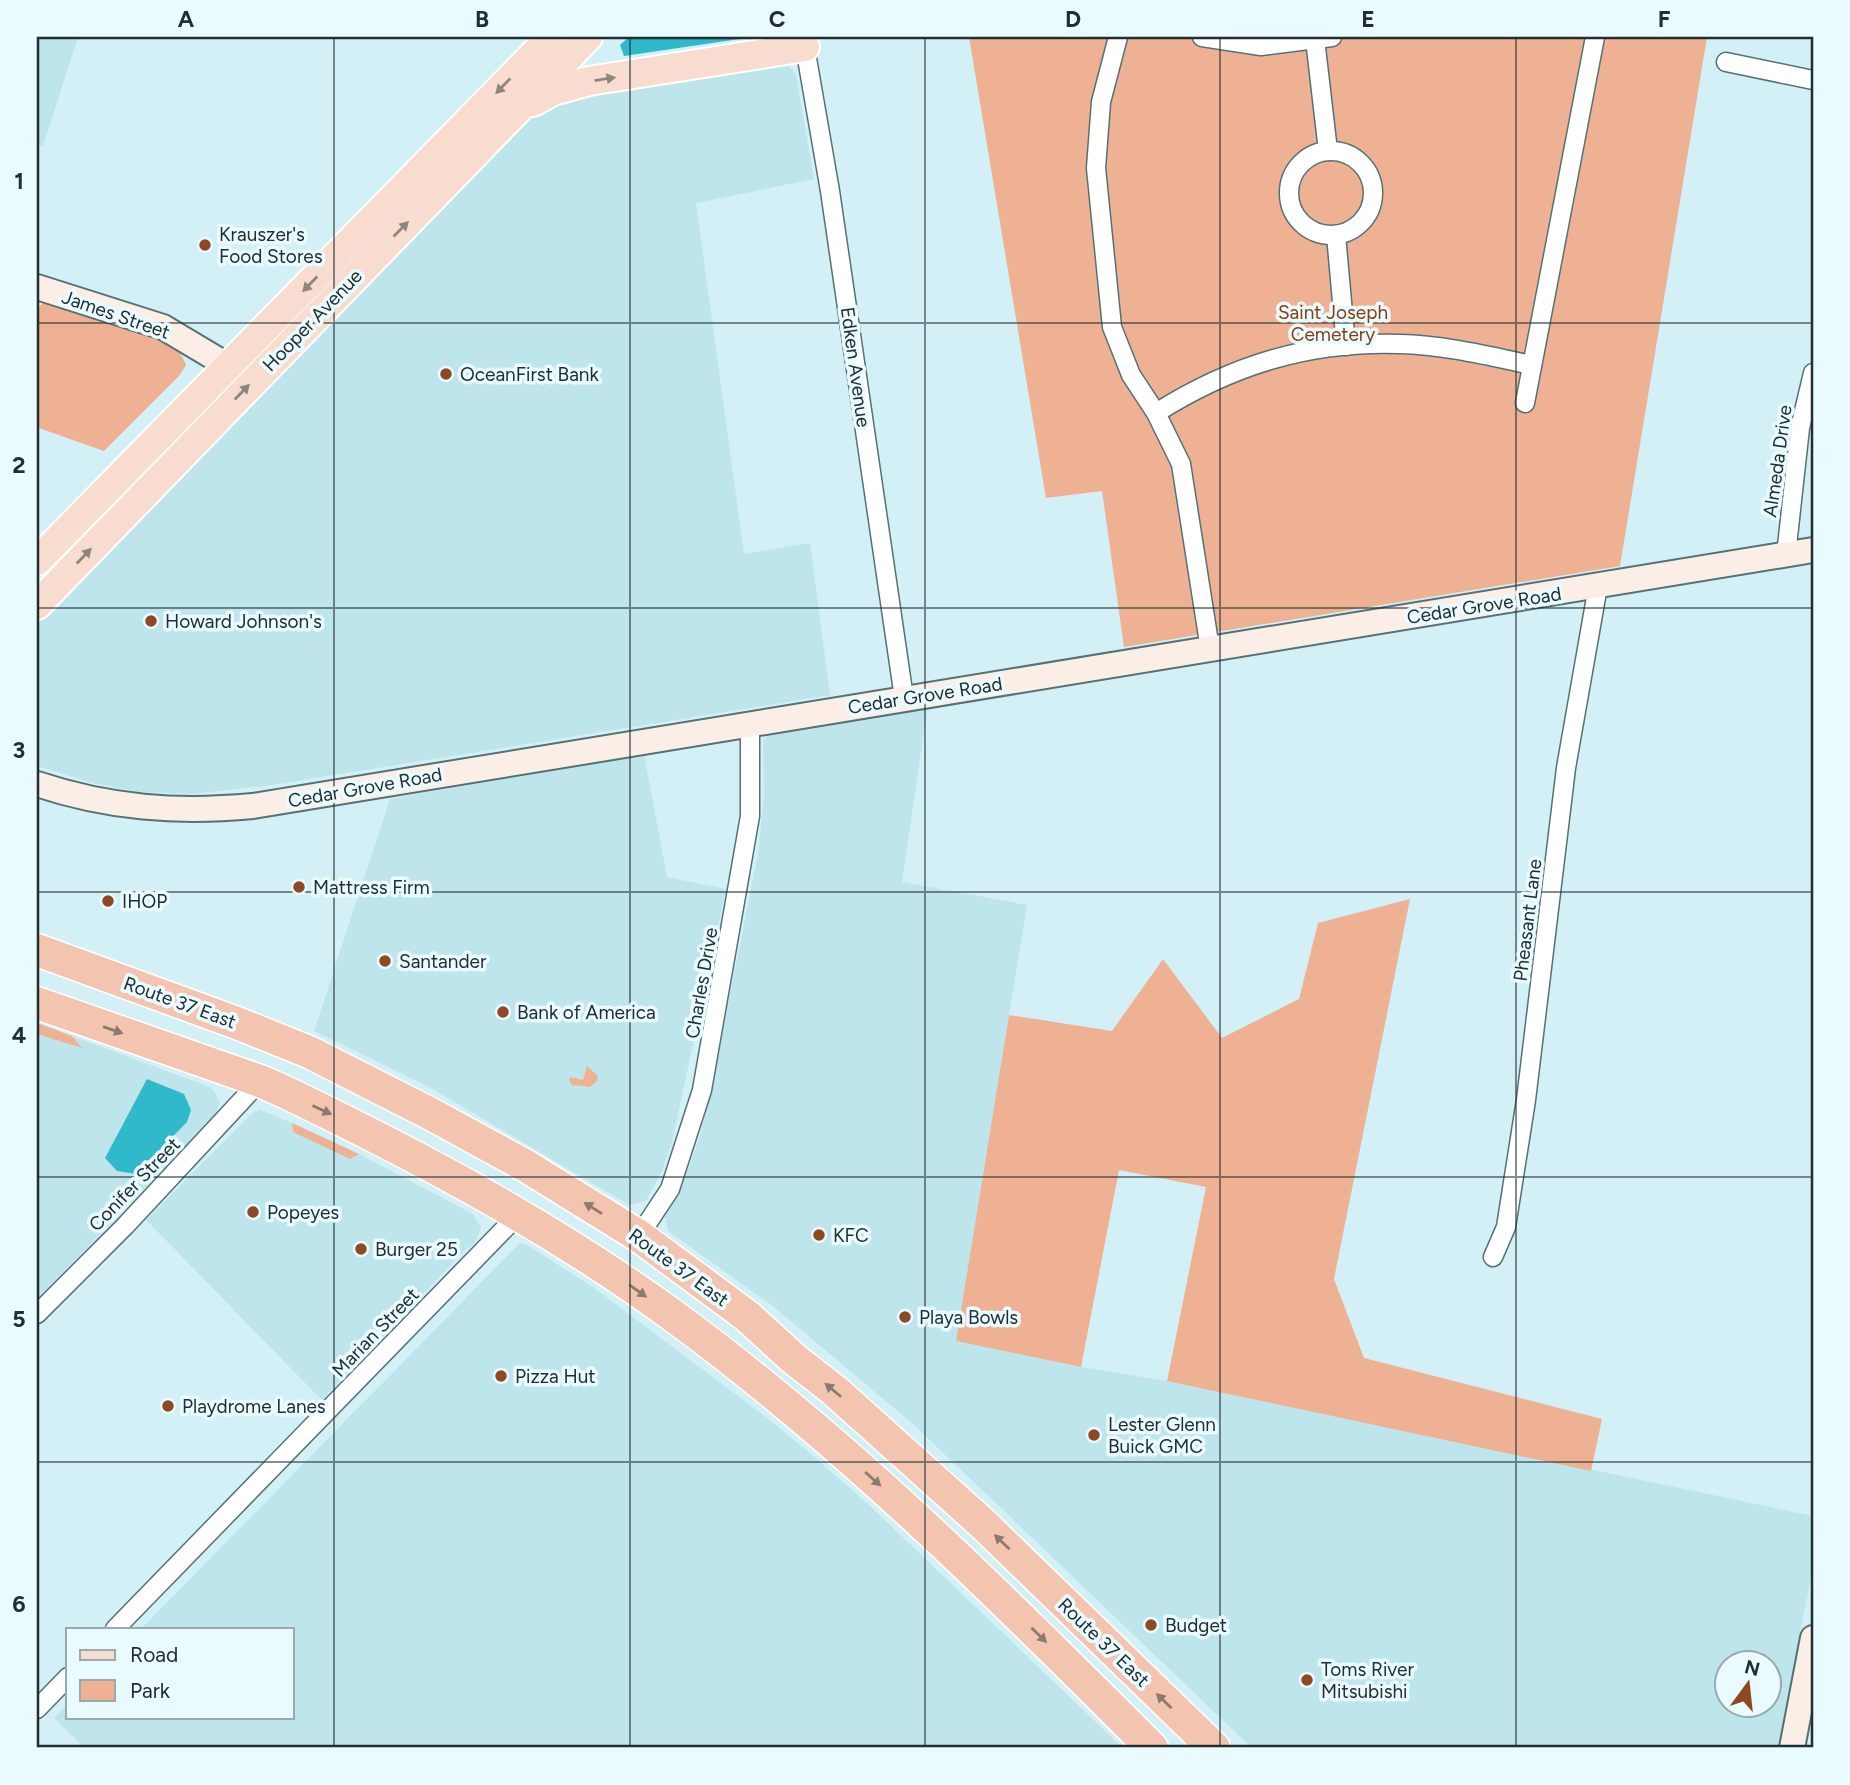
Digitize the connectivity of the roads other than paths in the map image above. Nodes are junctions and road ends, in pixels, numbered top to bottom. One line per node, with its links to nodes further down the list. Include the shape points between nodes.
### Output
1 (551, 37): 16 (main road, Hooper Avenue, one-way to 16)
2 (588, 37): 10 (main road, Hooper Avenue)
3 (1118, 37): 19 (street, via 1101,102 1096,168 1104,255 1112,327 1131,375)
4 (1202, 37): 6 (street, via 1261,46)
5 (1595, 37): 15 (street)
6 (1324, 38): 11 (street)
7 (804, 42): 10 (main road, one-way to 7, via 553,91 589,81); 26 (street, Edken Avenue)
8 (1726, 62): 9 (street)
9 (1813, 80)
10 (518, 110): 24 (main road, Hooper Avenue, one-way to 10)
11 (1328, 151): 12 (street, via 1342,152 1361,164 1372,182 1370,211 1350,231); 12 (street, via 1303,161 1294,171 1289,197 1292,210 1310,230)
12 (1336, 235): 14 (street)
13 (37, 287): 16 (street, James Street, via 163,327)
14 (1346, 346): 15 (street, via 1422,346); 19 (street, via 1281,356 1237,371)
15 (1532, 365): 18 (street)
16 (230, 366): 22 (main road, Hooper Avenue)
17 (1813, 373): 21 (street, Almeda Drive, via 1800,428)
18 (1525, 403)
19 (1156, 413): 25 (street, via 1181,464)
20 (1813, 550): 21 (street, Cedar Grove Road)
21 (1786, 555): 23 (street, Cedar Grove Road)
22 (37, 561)
23 (1598, 586): 25 (street, Cedar Grove Road); 34 (street, Pheasant Lane, via 1566,768 1524,1113 1506,1227)
24 (37, 605)
25 (1210, 649): 26 (street, Cedar Grove Road)
26 (904, 698): 27 (street, Cedar Grove Road)
27 (750, 723): 28 (street, Cedar Grove Road, via 208,810 138,808); 33 (street, Charles Drive, via 750,816 702,1090 670,1189)
28 (37, 784)
29 (37, 950): 33 (highway, Route 37 East, one-way to 29, via 526,1166 309,1052)
30 (41, 1006): 31 (highway, Route 37 East, one-way to 31)
31 (260, 1081): 32 (highway, Route 37 East, one-way to 32, via 442,1170); 35 (street, Conifer Street)
32 (518, 1215): 36 (street, Marian Street); 40 (highway, Route 37 East, one-way to 40, via 680,1321 837,1446)
33 (639, 1237): 41 (highway, Route 37 East, one-way to 33, via 983,1524 835,1391 747,1316)
34 (1493, 1257)
35 (37, 1314)
36 (116, 1628)
37 (1813, 1638): 42 (street)
38 (66, 1679): 39 (street)
39 (37, 1709)
40 (1152, 1748)
41 (1214, 1748)
42 (1792, 1748)

